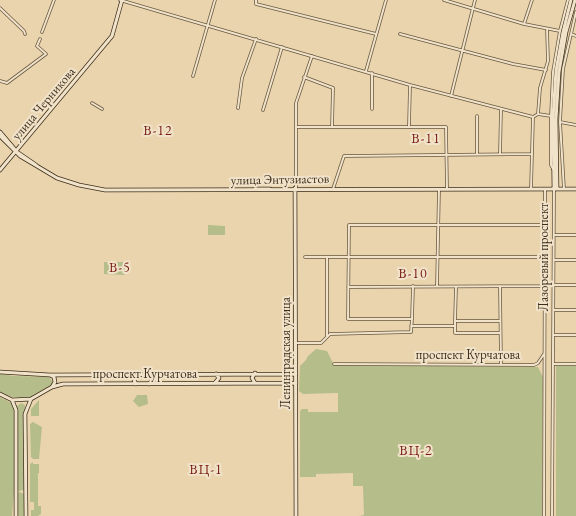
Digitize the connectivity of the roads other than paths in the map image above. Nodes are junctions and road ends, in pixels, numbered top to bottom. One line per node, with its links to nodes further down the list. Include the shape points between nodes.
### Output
1 (54, 0): 18 (street)
2 (122, 0): 15 (street); 54 (street, улица Черникова, via 112,36)
3 (215, 0): 15 (street)
4 (256, 0): 20 (street, via 256,4)
5 (386, 0): 20 (street)
6 (444, 0): 12 (street)
7 (475, 0): 12 (street)
8 (532, 0): 14 (street)
9 (569, 0): 17 (street); 59 (street, Лазоревый проспект, via 556,71 553,118)
10 (574, 0): 67 (street, Лазоревый проспект, via 559,72)
11 (0, 8): 19 (street)
12 (473, 9): 14 (street); 27 (street)
13 (576, 12): 22 (street)
14 (524, 24): 16 (street)
15 (208, 25): 25 (street); 32 (street)
16 (546, 29): 17 (street); 29 (street)
17 (560, 31): 45 (street, via 553,72)
18 (42, 32)
19 (25, 34)
20 (376, 34): 30 (street)
21 (400, 34): 27 (street)
22 (570, 34): 23 (street); 47 (street, via 563,69)
23 (576, 36)
24 (40, 39): 34 (street, via 37,46 46,54 7,83)
25 (256, 39): 26 (street); 39 (street, via 242,78)
26 (282, 47): 28 (street); 42 (street)
27 (462, 50): 29 (street); 36 (street)
28 (312, 56): 30 (street); 33 (street, Ленинградская улица)
29 (546, 70): 43 (street, via 540,88)
30 (366, 71): 31 (street)
31 (372, 73): 35 (street); 40 (street)
32 (193, 76)
33 (304, 77): 50 (street, Ленинградская улица, via 296,103); 51 (street, via 333,88)
34 (0, 82)
35 (410, 85): 36 (street); 49 (street)
36 (451, 96): 41 (street)
37 (92, 103): 38 (street)
38 (102, 108)
39 (238, 108)
40 (372, 109)
41 (501, 109): 46 (street); 56 (street)
42 (263, 110)
43 (538, 114): 45 (street); 46 (street)
44 (477, 116): 55 (street)
45 (551, 116): 59 (street, via 551,165)
46 (533, 117): 57 (street)
47 (560, 122): 48 (street); 68 (street)
48 (576, 125)
49 (409, 126): 51 (street); 58 (street, via 446,127)
50 (296, 127): 51 (street); 61 (street, Ленинградская улица)
51 (332, 127)
52 (0, 132): 54 (street)
53 (0, 136): 54 (street, улица Энтузиастов)
54 (16, 152): 60 (street, улица Черникова); 61 (street, улица Энтузиастов, via 30,164 57,178 105,190)
55 (477, 154): 56 (street); 58 (street)
56 (500, 154): 57 (street)
57 (532, 154): 65 (street)
58 (446, 155): 62 (street, via 344,156); 64 (street)
59 (554, 171): 67 (street, Лазоревый проспект)
60 (0, 172)
61 (295, 189): 62 (street, улица Энтузиастов); 100 (street, Ленинградская улица); 111 (street)
62 (333, 189): 63 (street, улица Энтузиастов)
63 (439, 189): 64 (street, улица Энтузиастов); 70 (street)
64 (447, 189): 65 (street, улица Энтузиастов)
65 (531, 189): 66 (street, улица Энтузиастов)
66 (545, 189): 67 (street, улица Энтузиастов); 71 (street, Лазоревый проспект)
67 (556, 189): 68 (street, улица Энтузиастов); 72 (street, Лазоревый проспект)
68 (564, 189): 69 (street, улица Энтузиастов)
69 (576, 189)
70 (439, 225): 71 (street); 74 (street); 77 (street, via 349,225)
71 (545, 225): 78 (street, Лазоревый проспект)
72 (554, 235): 73 (street); 79 (street, Лазоревый проспект)
73 (576, 235)
74 (437, 256): 77 (street); 78 (street); 84 (street)
75 (306, 257): 76 (street)
76 (327, 257): 77 (street); 99 (street)
77 (349, 257): 87 (street)
78 (545, 257): 86 (street, Лазоревый проспект)
79 (554, 260): 80 (street); 81 (street, Лазоревый проспект)
80 (576, 260)
81 (554, 285): 82 (street); 89 (street, Лазоревый проспект)
82 (576, 285)
83 (413, 286): 84 (street); 87 (street); 91 (street)
84 (437, 286): 88 (street)
85 (500, 286): 86 (street); 88 (street); 93 (street)
86 (545, 286): 101 (street, Лазоревый проспект)
87 (348, 287): 91 (street, via 348,319)
88 (456, 287): 92 (street)
89 (554, 310): 90 (street); 97 (street, Лазоревый проспект)
90 (576, 310)
91 (412, 319): 94 (street)
92 (455, 321): 93 (street); 95 (street)
93 (500, 321): 96 (street)
94 (411, 326): 95 (street); 99 (street, via 411,332)
95 (455, 326): 96 (street, via 455,333)
96 (500, 333): 105 (street)
97 (554, 335): 98 (street); 103 (street, Лазоревый проспект)
98 (576, 335)
99 (327, 336): 100 (street, via 321,343)
100 (296, 343): 111 (street, Ленинградская улица)
101 (545, 350): 105 (street, проспект Курчатова, via 541,360 536,364); 125 (street, Лазоревый проспект)
102 (334, 364): 105 (street, проспект Курчатова)
103 (554, 364): 104 (street); 126 (street, Лазоревый проспект)
104 (576, 364)
105 (501, 366)
106 (0, 372): 112 (street, проспект Курчатова)
107 (215, 373): 108 (street, проспект Курчатова); 110 (street, проспект Курчатова); 113 (street, via 219,378)
108 (255, 373): 111 (street, проспект Курчатова); 114 (street, via 252,378)
109 (136, 374): 110 (street, проспект Курчатова); 112 (street, проспект Курчатова); 116 (street)
110 (149, 374): 117 (street, via 152,377)
111 (295, 374): 115 (street, Ленинградская улица)
112 (50, 375): 118 (street, via 54,377 55,382)
113 (215, 383): 114 (street, проспект Курчатова); 117 (street, проспект Курчатова)
114 (254, 383): 115 (street, проспект Курчатова)
115 (296, 383): 124 (street, Ленинградская улица)
116 (136, 384): 117 (street, проспект Курчатова); 118 (street, проспект Курчатова, via 63,384)
117 (150, 384)
118 (52, 387): 120 (street, проспект Курчатова)
119 (0, 394): 121 (street, проспект Курчатова)
120 (31, 399): 121 (street, проспект Курчатова); 123 (street, via 25,414)
121 (12, 400): 122 (street, via 16,410)
122 (16, 516)
123 (26, 516)
124 (296, 516)
125 (544, 516)
126 (552, 516)

